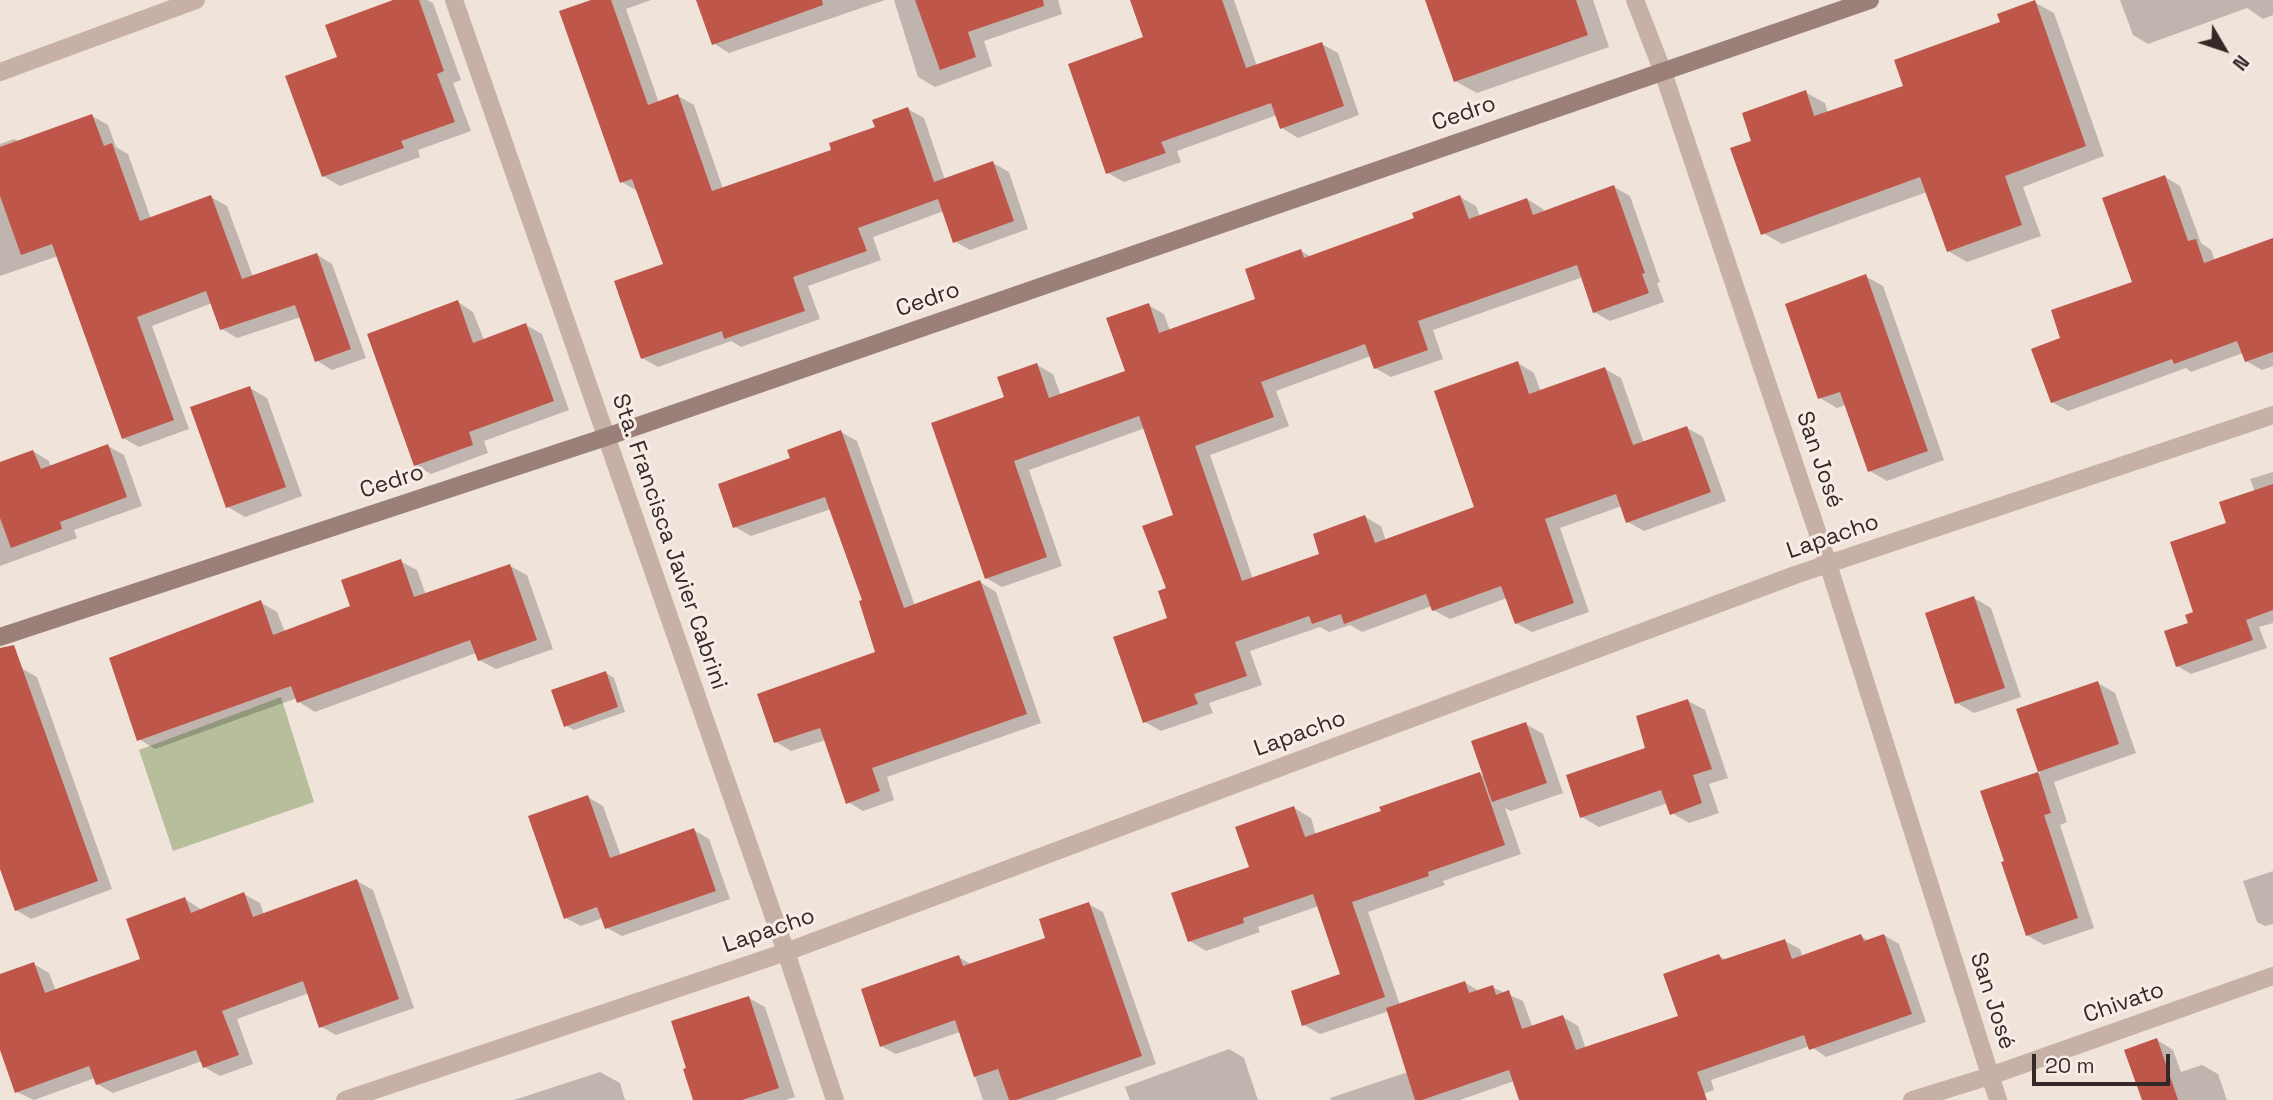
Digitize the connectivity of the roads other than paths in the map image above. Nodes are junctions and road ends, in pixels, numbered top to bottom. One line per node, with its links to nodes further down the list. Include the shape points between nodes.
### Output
1 (196, 0): 5 (street)
2 (454, 0): 8 (street, Sta. Francisca Javier Cabrini)
3 (1634, 0): 6 (street, San José)
4 (1870, 0): 6 (street, Cedro)
5 (0, 72)
6 (1663, 72): 8 (street, Cedro); 9 (street, San José)
7 (2273, 415): 9 (street, Lapacho)
8 (606, 437): 10 (street, Cedro); 11 (street, Sta. Francisca Javier Cabrini)
9 (1828, 564): 11 (street, Lapacho); 13 (street, San José)
10 (0, 637)
11 (786, 952): 14 (street, Lapacho); 15 (street, Sta. Francisca Javier Cabrini)
12 (2273, 976): 13 (street, Chivato)
13 (1990, 1076): 16 (street, Chivato); 17 (street, San José)
14 (345, 1100)
15 (835, 1100)
16 (1912, 1100)
17 (1997, 1100)

